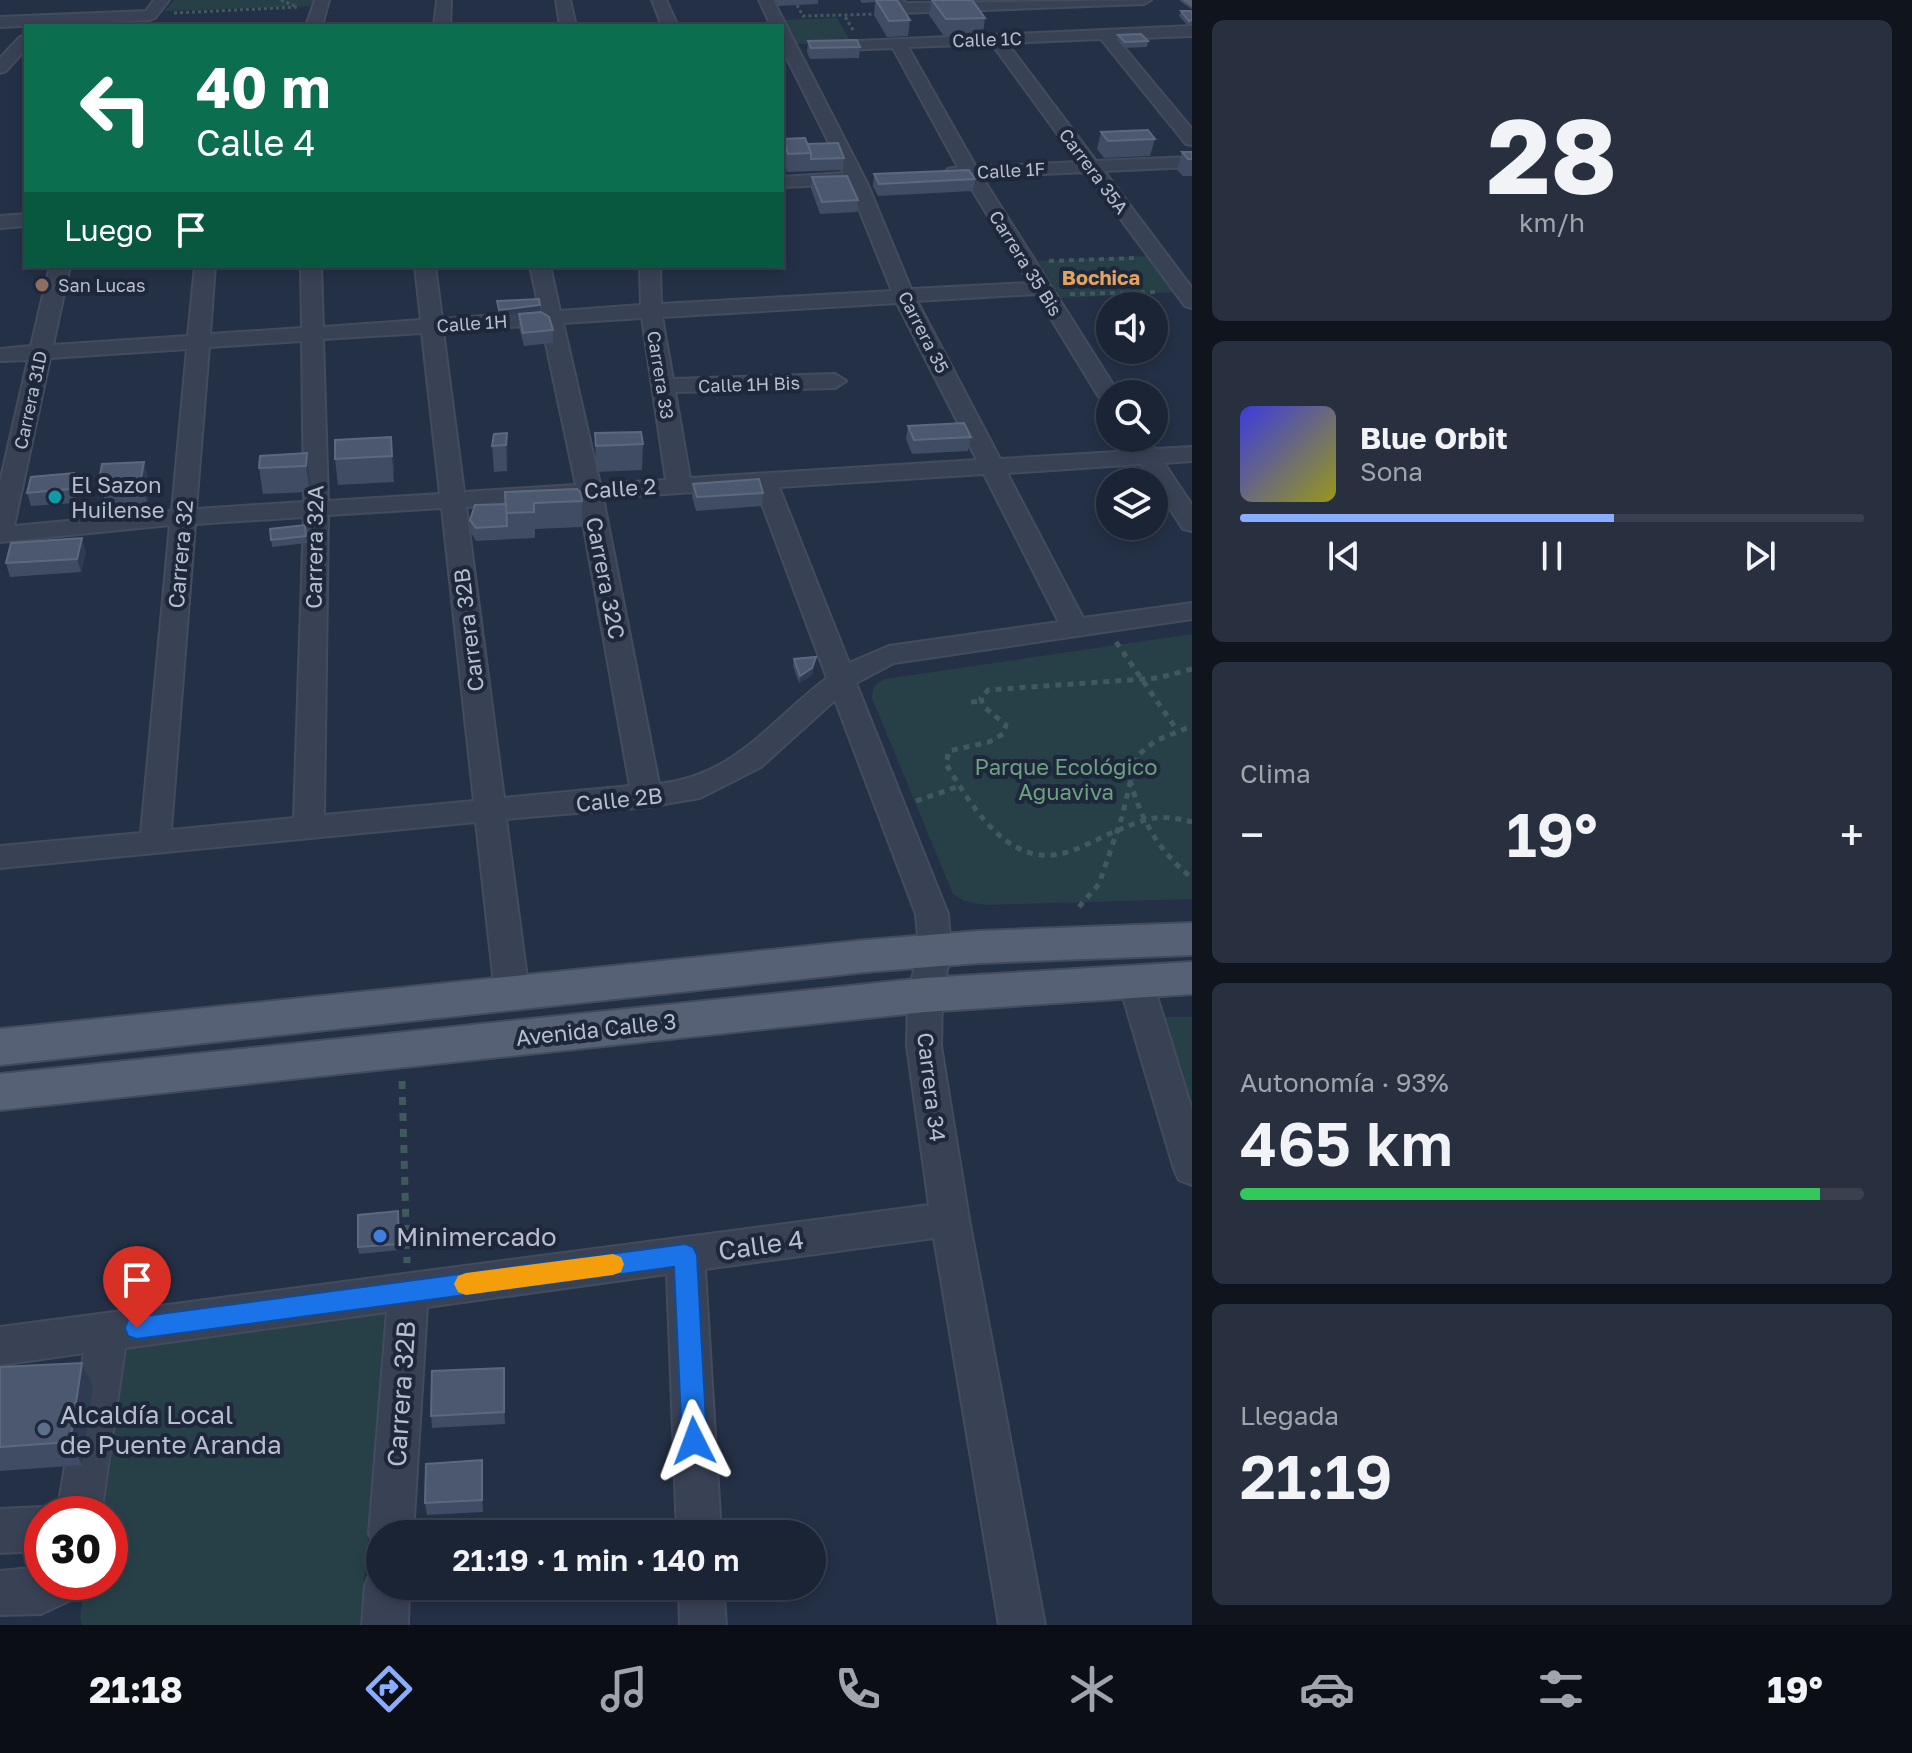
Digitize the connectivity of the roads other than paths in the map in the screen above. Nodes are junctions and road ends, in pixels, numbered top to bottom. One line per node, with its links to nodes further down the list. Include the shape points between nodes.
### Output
1 (62, 0): 12 (street)
2 (162, 0): 12 (street, via 150,15)
3 (322, 0): 13 (street)
4 (444, 0): 14 (street)
5 (563, 0): 15 (street)
6 (659, 0): 16 (street)
7 (766, 0): 17 (street)
8 (1144, 0): 9 (street)
9 (1092, 1): 10 (street)
10 (898, 4)
11 (0, 22): 12 (street)
12 (42, 23)
13 (315, 24)
14 (442, 24)
15 (568, 24)
16 (669, 24)
17 (778, 24)
18 (1192, 31): 19 (street, Calle 1C)
19 (1105, 34): 20 (street, Calle 1C); 26 (street)
20 (996, 39): 23 (street, Calle 1C); 28 (street, Carrera 35A)
21 (24, 42): 25 (street)
22 (784, 42): 23 (street, Calle 1C); 31 (street, Carrera 35)
23 (898, 43): 29 (street, Carrera 35 Bis)
24 (24, 60): 25 (street)
25 (2, 63)
26 (1192, 140)
27 (1192, 162): 28 (street, Calle 1F)
28 (1090, 167): 29 (street, Calle 1F); 42 (street, Carrera 35A)
29 (970, 172): 30 (street, Calle 1F); 41 (street, Carrera 35 Bis)
30 (928, 174)
31 (863, 178): 32 (street); 43 (street, Carrera 35)
32 (784, 182)
33 (24, 220): 34 (street)
34 (0, 222)
35 (60, 268): 49 (street, Carrera 31D)
36 (205, 268): 48 (street, Carrera 32)
37 (311, 268): 47 (street, Carrera 32A)
38 (425, 268): 46 (street, Carrera 32B)
39 (540, 268): 45 (street, Carrera 32C)
40 (650, 268): 44 (street, Carrera 33)
41 (1042, 291): 43 (street, Calle 1H); 51 (street, Carrera 35 Bis)
42 (1187, 291)
43 (904, 296): 44 (street, Calle 1H); 58 (street, Carrera 35)
44 (651, 311): 45 (street, Calle 1H); 53 (street, Carrera 33)
45 (551, 318): 46 (street, Calle 1H); 61 (street, Carrera 32C)
46 (432, 326): 47 (street, Calle 1H); 62 (street, Carrera 32B)
47 (313, 334): 48 (street, Calle 1H); 63 (street, Carrera 32A)
48 (198, 342): 49 (street, Calle 1H); 64 (street, Carrera 32)
49 (40, 353): 50 (street, Calle 1H); 66 (street, Carrera 31D)
50 (0, 355)
51 (1099, 380)
52 (835, 381): 53 (street, Calle 1H Bis)
53 (662, 386): 60 (street, Carrera 33)
54 (1168, 451): 57 (street, Calle 2)
55 (1100, 452): 58 (street, Calle 2)
56 (1144, 452): 65 (street)
57 (1192, 454)
58 (992, 465): 59 (street, Calle 2); 68 (street, Carrera 35)
59 (764, 479): 60 (street, Calle 2); 69 (street, Carrera 34)
60 (679, 484): 61 (street, Calle 2)
61 (589, 490): 62 (street, Calle 2); 70 (street, Carrera 32C)
62 (453, 499): 63 (street, Calle 2); 71 (street, Carrera 32B)
63 (316, 508): 64 (street, Calle 2); 72 (street, Carrera 32A)
64 (183, 517): 66 (street, Calle 2); 73 (street, Carrera 32)
65 (1192, 524)
66 (0, 530)
67 (1192, 611): 68 (street, Calle 2B)
68 (1075, 628): 69 (street, Calle 2B, via 889,655)
69 (841, 679): 70 (street, Calle 2B, via 751,760 690,791); 76 (street, Carrera 34, via 927,900)
70 (647, 797): 71 (street, Calle 2B)
71 (490, 811): 72 (street, Calle 2B); 79 (street, Carrera 32B)
72 (309, 828): 73 (street, Calle 2B)
73 (155, 842): 74 (street, Calle 2B)
74 (0, 857)
75 (1192, 939): 76 (main road, Avenida Calle 3)
76 (935, 950): 79 (main road, Avenida Calle 3); 80 (street, Carrera 34)
77 (1192, 978): 78 (main road, Avenida Calle 3)
78 (1135, 980): 80 (main road, Avenida Calle 3); 83 (street)
79 (512, 993): 81 (main road, Avenida Calle 3)
80 (925, 995): 82 (main road, Avenida Calle 3); 84 (street, Carrera 34, via 924,1046)
81 (0, 1047)
82 (0, 1092)
83 (1192, 1169)
84 (950, 1219): 85 (street, Calle 4); 100 (street, Carrera 34)
85 (685, 1255): 86 (street, Calle 4); 91 (street)
86 (408, 1292): 87 (street, Calle 4); 90 (street, Carrera 32B)
87 (107, 1332): 88 (street, Calle 4); 89 (street)
88 (0, 1346)
89 (82, 1496)
90 (392, 1520)
91 (698, 1520)
92 (24, 1530): 93 (street)
93 (0, 1531)
94 (24, 1592): 95 (street)
95 (0, 1593)
96 (386, 1600): 98 (street)
97 (702, 1600): 99 (street)
98 (385, 1625)
99 (703, 1625)
100 (1022, 1625)

